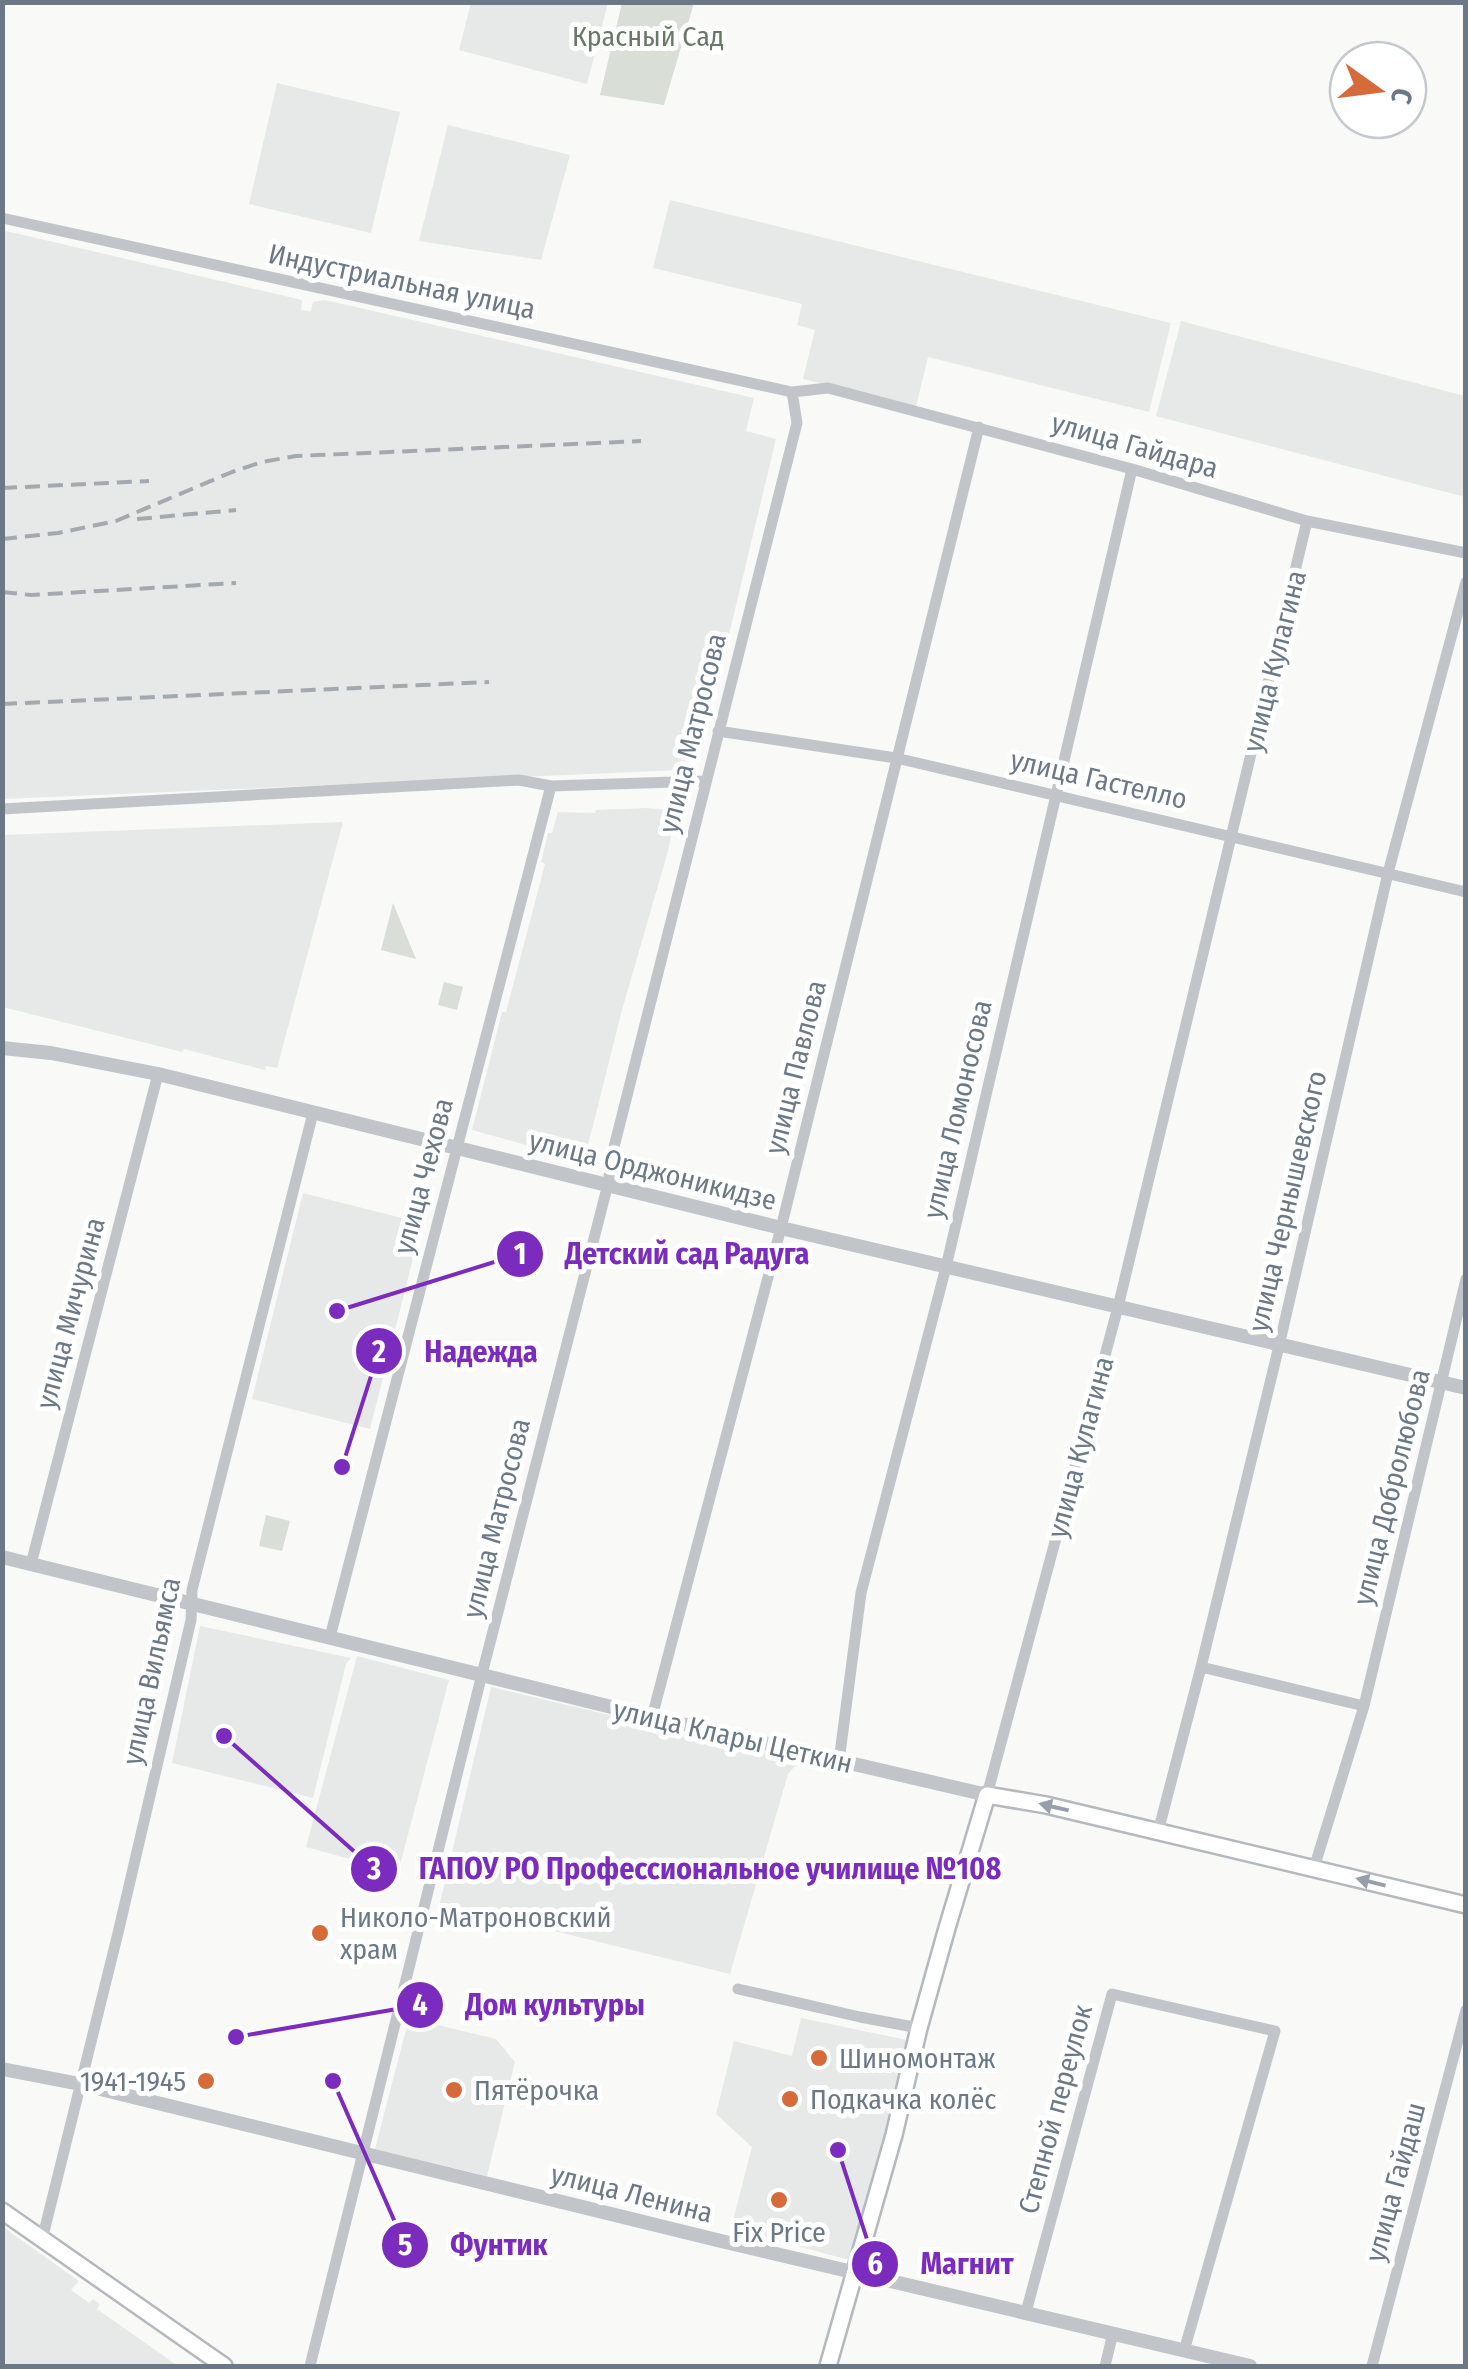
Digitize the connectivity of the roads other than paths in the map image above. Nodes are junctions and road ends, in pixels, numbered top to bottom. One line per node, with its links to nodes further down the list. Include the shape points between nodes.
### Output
1 (2, 218): 2 (street, Индустриальная улица)
2 (792, 392): 3 (street, улица Гайдара, via 828,388); 8 (street, улица Матросова, via 797,423)
3 (979, 427): 4 (street, улица Гайдара); 9 (street, улица Павлова)
4 (1132, 469): 5 (street, улица Гайдара); 12 (street, улица Ломоносова)
5 (1307, 522): 6 (street, улица Гайдара); 14 (street, улица Кулагина)
6 (1466, 553)
7 (1466, 582): 15 (street, улица Чернышевского)
8 (718, 730): 9 (street, улица Гастелло); 10 (street, улица Матросова)
9 (896, 758): 12 (street, улица Гастелло); 22 (street, улица Павлова)
10 (705, 781): 11 (street); 21 (street, улица Матросова)
11 (551, 786): 13 (street, via 519,780); 20 (street, улица Чехова)
12 (1056, 795): 14 (street, улица Гастелло); 23 (street, улица Ломоносова)
13 (2, 809)
14 (1231, 836): 15 (street, улица Гастелло); 25 (street, улица Кулагина)
15 (1388, 873): 16 (street, улица Гастелло); 26 (street, улица Чернышевского)
16 (1466, 892)
17 (2, 1048): 18 (street, улица Орджоникидзе)
18 (158, 1074): 19 (street, улица Орджоникидзе); 30 (street, улица Мичурина)
19 (313, 1113): 20 (street, улица Орджоникидзе); 31 (street, улица Вильямса)
20 (456, 1149): 21 (street, улица Орджоникидзе); 32 (street, улица Чехова)
21 (608, 1184): 22 (street, улица Орджоникидзе); 34 (street, улица Матросова)
22 (781, 1228): 23 (street, улица Орджоникидзе); 36 (street, улица Павлова)
23 (946, 1267): 25 (street, улица Орджоникидзе); 37 (street, улица Ломоносова, via 861,1594)
24 (1466, 1280): 27 (street, улица Добролюбова)
25 (1118, 1307): 26 (street, улица Орджоникидзе); 38 (street, улица Кулагина)
26 (1279, 1346): 27 (street, улица Орджоникидзе); 33 (street, улица Чернышевского)
27 (1442, 1382): 28 (street, улица Орджоникидзе); 35 (street, улица Добролюбова)
28 (1466, 1388)
29 (2, 1557): 30 (street, улица Клары Цеткин)
30 (31, 1564): 31 (street, улица Клары Цеткин)
31 (192, 1603): 32 (street, улица Клары Цеткин); 46 (street, улица Вильямса)
32 (330, 1637): 34 (street, улица Клары Цеткин)
33 (1201, 1667): 35 (street); 39 (street, улица Чернышевского)
34 (482, 1674): 36 (street, улица Клары Цеткин); 47 (street, улица Матросова)
35 (1364, 1706): 40 (street, улица Добролюбова)
36 (652, 1717): 37 (street, улица Клары Цеткин)
37 (839, 1761): 38 (street, улица Клары Цеткин)
38 (987, 1796): 39 (main road, улица Клары Цеткин, one-way to 38); 44 (main road, улица Кулагина)
39 (1158, 1832): 40 (main road, улица Клары Цеткин)
40 (1314, 1868): 41 (main road, улица Клары Цеткин, one-way to 40)
41 (1466, 1905)
42 (738, 1988): 44 (street)
43 (1466, 2010): 59 (street, улица Гайдаш)
44 (919, 2028): 50 (main road, улица Кулагина)
45 (2, 2070): 46 (street, улица Ленина)
46 (80, 2084): 47 (street, улица Ленина); 49 (street, улица Вильямса)
47 (364, 2153): 50 (street, улица Ленина); 55 (street, улица Матросова)
48 (2, 2211): 49 (main road)
49 (42, 2240): 54 (main road)
50 (856, 2271): 51 (street, улица Ленина); 56 (main road, улица Кулагина)
51 (1026, 2312): 52 (street, улица Ленина); 53 (street, Степной переулок, via 1112,1994 1275,2031)
52 (1113, 2333): 53 (street, улица Ленина); 57 (street)
53 (1184, 2350): 58 (street, улица Ленина)
54 (224, 2366)
55 (310, 2366)
56 (828, 2366)
57 (1105, 2366)
58 (1250, 2366)
59 (1372, 2366)

